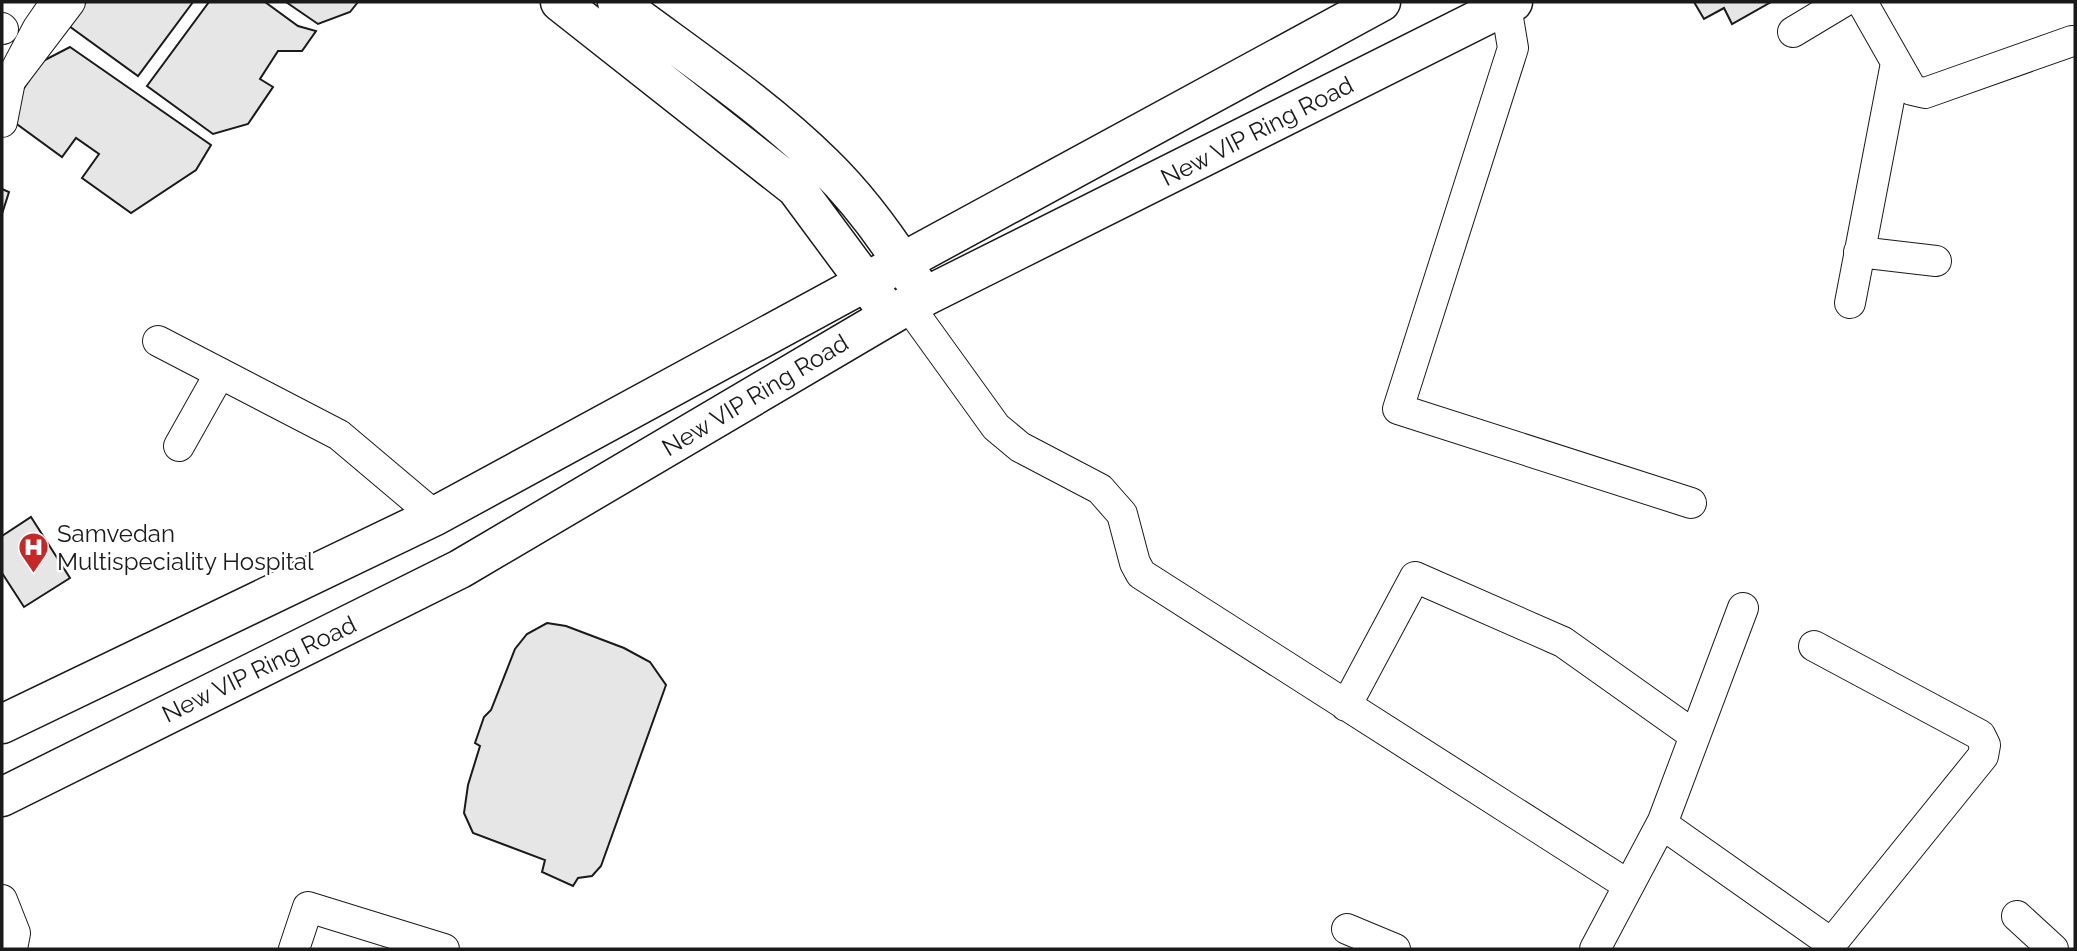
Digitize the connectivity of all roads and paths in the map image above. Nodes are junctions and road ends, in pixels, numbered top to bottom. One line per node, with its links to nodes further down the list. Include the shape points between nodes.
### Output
1 (56, 2): 12 (street)
2 (70, 2): 12 (street)
3 (560, 2): 17 (main road, via 796,188)
4 (617, 2): 16 (main road, via 824,164)
5 (1381, 2): 16 (main road, New VIP Ring Road)
6 (1843, 2): 9 (street)
7 (1862, 2): 11 (street)
8 (1510, 4): 19 (main road, New VIP Ring Road); 23 (street, via 1513,48 1398,410)
9 (1793, 32)
10 (2072, 41): 11 (street, via 1925,93 1912,90)
11 (1896, 63): 14 (street)
12 (10, 81): 13 (street)
13 (2, 122)
14 (1859, 252): 15 (street); 18 (street)
15 (1936, 261)
16 (902, 262): 17 (main road, New VIP Ring Road); 19 (main road)
17 (866, 281): 19 (main road); 24 (main road, New VIP Ring Road)
18 (1850, 303)
19 (907, 306): 27 (street, via 996,428 1020,447 1108,497 1122,514 1141,574); 30 (main road, New VIP Ring Road, via 460,569)
20 (159, 341): 21 (street)
21 (220, 373): 22 (street); 24 (street, via 339,435)
22 (179, 446)
23 (1691, 503)
24 (435, 516): 28 (main road, New VIP Ring Road)
25 (1743, 608): 29 (street)
26 (1814, 646): 36 (street, via 1980,735 1985,746 1983,756)
27 (1346, 706): 29 (street, via 1415,577 1563,642); 32 (street)
28 (2, 724)
29 (1694, 735): 31 (street)
30 (2, 797)
31 (1662, 824): 32 (street); 36 (street)
32 (1628, 885): 41 (street)
33 (2, 900): 37 (street, via 15,933)
34 (2017, 916): 42 (street)
35 (1347, 929): 40 (street)
36 (1829, 946)
37 (12, 949)
38 (294, 949): 39 (street, via 308,906)
39 (444, 949)
40 (1395, 949)
41 (1595, 949)
42 (2053, 949)

